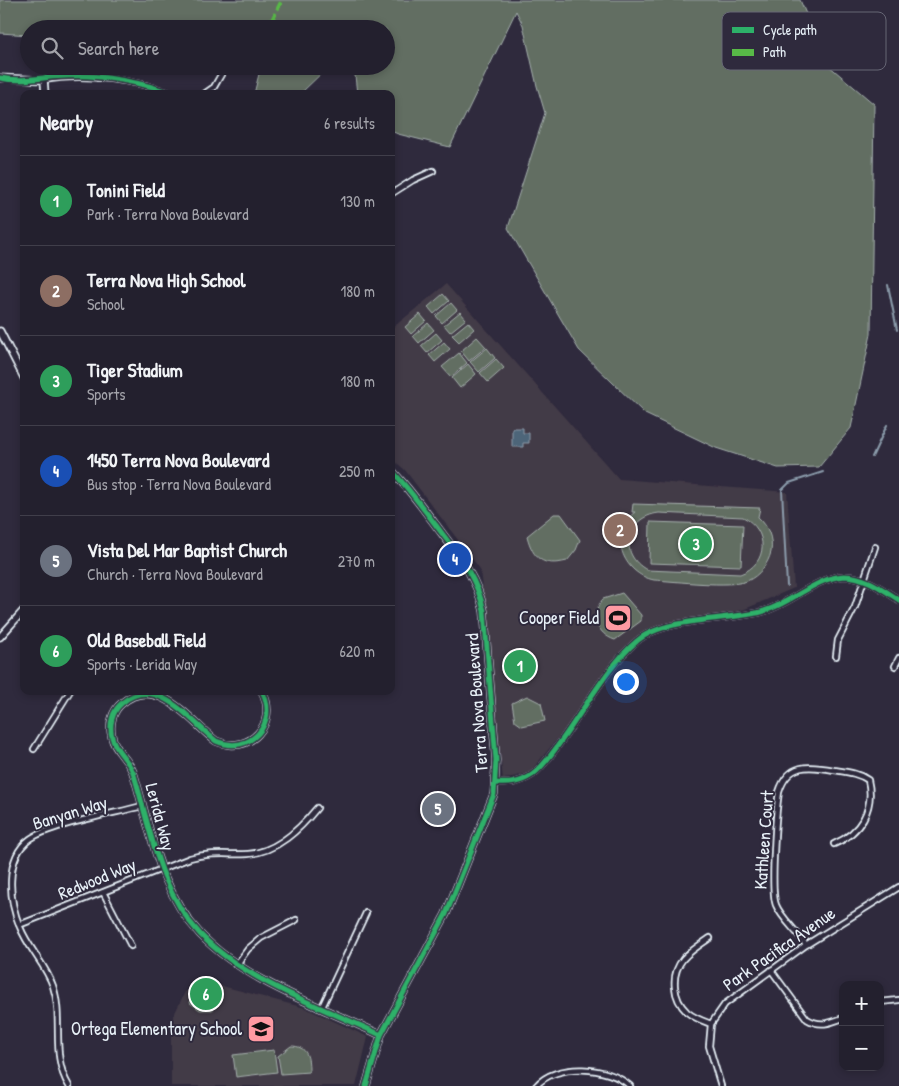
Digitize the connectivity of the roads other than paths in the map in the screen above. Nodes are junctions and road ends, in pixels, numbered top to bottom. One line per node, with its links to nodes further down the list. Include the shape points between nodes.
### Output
1 (98, 75): 4 (street)
2 (221, 75): 8 (street)
3 (0, 78): 5 (street)
4 (97, 78): 5 (street, via 68,76); 7 (street)
5 (44, 80): 6 (street)
6 (45, 90)
7 (160, 90)
8 (210, 90)
9 (432, 170): 10 (street)
10 (395, 191)
11 (0, 331): 12 (street)
12 (20, 370)
13 (395, 474): 27 (street, Terra Nova Boulevard, via 462,560 478,588 484,617)
14 (875, 547): 15 (street)
15 (864, 580): 16 (street); 19 (street, via 838,640); 27 (street, via 838,577 768,610 721,616 645,635 631,646 539,769 517,782)
16 (899, 600)
17 (20, 614): 18 (street)
18 (0, 637)
19 (836, 656)
20 (899, 658): 21 (street)
21 (895, 666)
22 (68, 695): 26 (street)
23 (133, 695): 28 (street, Lerida Way, via 116,709 111,729 116,747 132,768)
24 (155, 695): 25 (street, Lerida Way, via 166,698 216,741 234,746 249,742 260,731 267,708)
25 (263, 695)
26 (34, 749)
27 (496, 783): 47 (street, Terra Nova Boulevard, via 486,817 446,914)
28 (142, 806): 31 (street, Lerida Way); 36 (street, Banyan Way, via 46,831 26,842 16,855 12,869 12,895)
29 (317, 808): 31 (street, Redwood Way, via 297,831 259,852 206,854)
30 (834, 844): 38 (street, Kathleen Court, via 848,838 861,826 869,802 868,780 860,775 819,767 796,770 784,778 778,792 774,894 780,912)
31 (161, 869): 33 (street, Redwood Way); 40 (street, Lerida Way, via 171,892 192,924 217,950)
32 (899, 887): 38 (street, Park Pacifica Avenue)
33 (103, 892): 36 (street, Redwood Way); 39 (street)
34 (366, 913): 44 (street)
35 (296, 920): 40 (street, via 260,938)
36 (19, 925): 48 (street, Banyan Way, via 27,944 53,984 60,1067)
37 (710, 938): 46 (street, via 682,959 674,981 682,1006 692,1016)
38 (806, 945): 41 (street, Park Pacifica Avenue)
39 (131, 946)
40 (237, 964): 44 (street, Lerida Way, via 266,982)
41 (771, 970): 45 (street, via 807,1019 826,1024); 46 (street, Park Pacifica Avenue, via 725,1004)
42 (899, 1000): 43 (street)
43 (884, 1002)
44 (322, 1007): 47 (street, Lerida Way)
45 (839, 1019)
46 (711, 1024): 52 (street, via 709,1046)
47 (381, 1035): 49 (street, Terra Nova Boulevard)
48 (69, 1086)
49 (366, 1086)
50 (536, 1086): 51 (street, via 553,1074 596,1070 612,1073)
51 (630, 1086)
52 (721, 1086)

